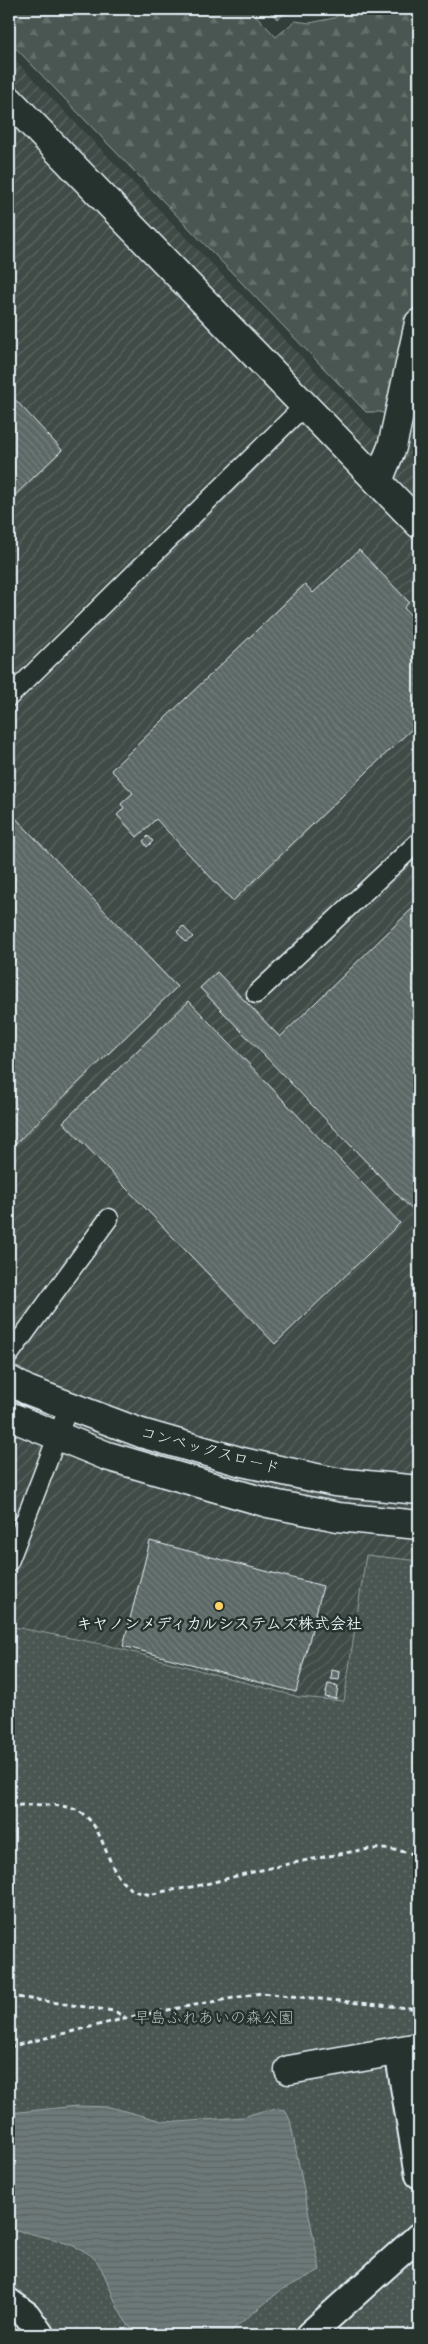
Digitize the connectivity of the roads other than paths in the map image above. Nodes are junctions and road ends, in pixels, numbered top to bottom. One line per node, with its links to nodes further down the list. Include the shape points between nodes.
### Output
1 (9, 100): 3 (street)
2 (419, 323): 4 (street, via 392,447)
3 (305, 405): 4 (street); 6 (lane)
4 (378, 481): 5 (street)
5 (417, 518)
6 (9, 697)
7 (419, 841): 8 (lane)
8 (256, 994)
9 (109, 1218): 10 (lane)
10 (9, 1355)
11 (9, 1380): 12 (street, コンベックスロード)
12 (69, 1406): 14 (lane); 15 (street, コンベックスロード, via 141,1434 242,1462 335,1482)
13 (9, 1416): 14 (street, コンベックスロード)
14 (57, 1436): 16 (street, コンベックスロード, via 107,1456 268,1503 338,1517); 17 (lane)
15 (419, 1490)
16 (419, 1525)
17 (9, 1562)
18 (409, 2049): 19 (street); 20 (street)
19 (289, 2070)
20 (419, 2175)
21 (419, 2236): 24 (street)
22 (9, 2302): 23 (street, via 27,2315)
23 (41, 2335)
24 (309, 2335)

